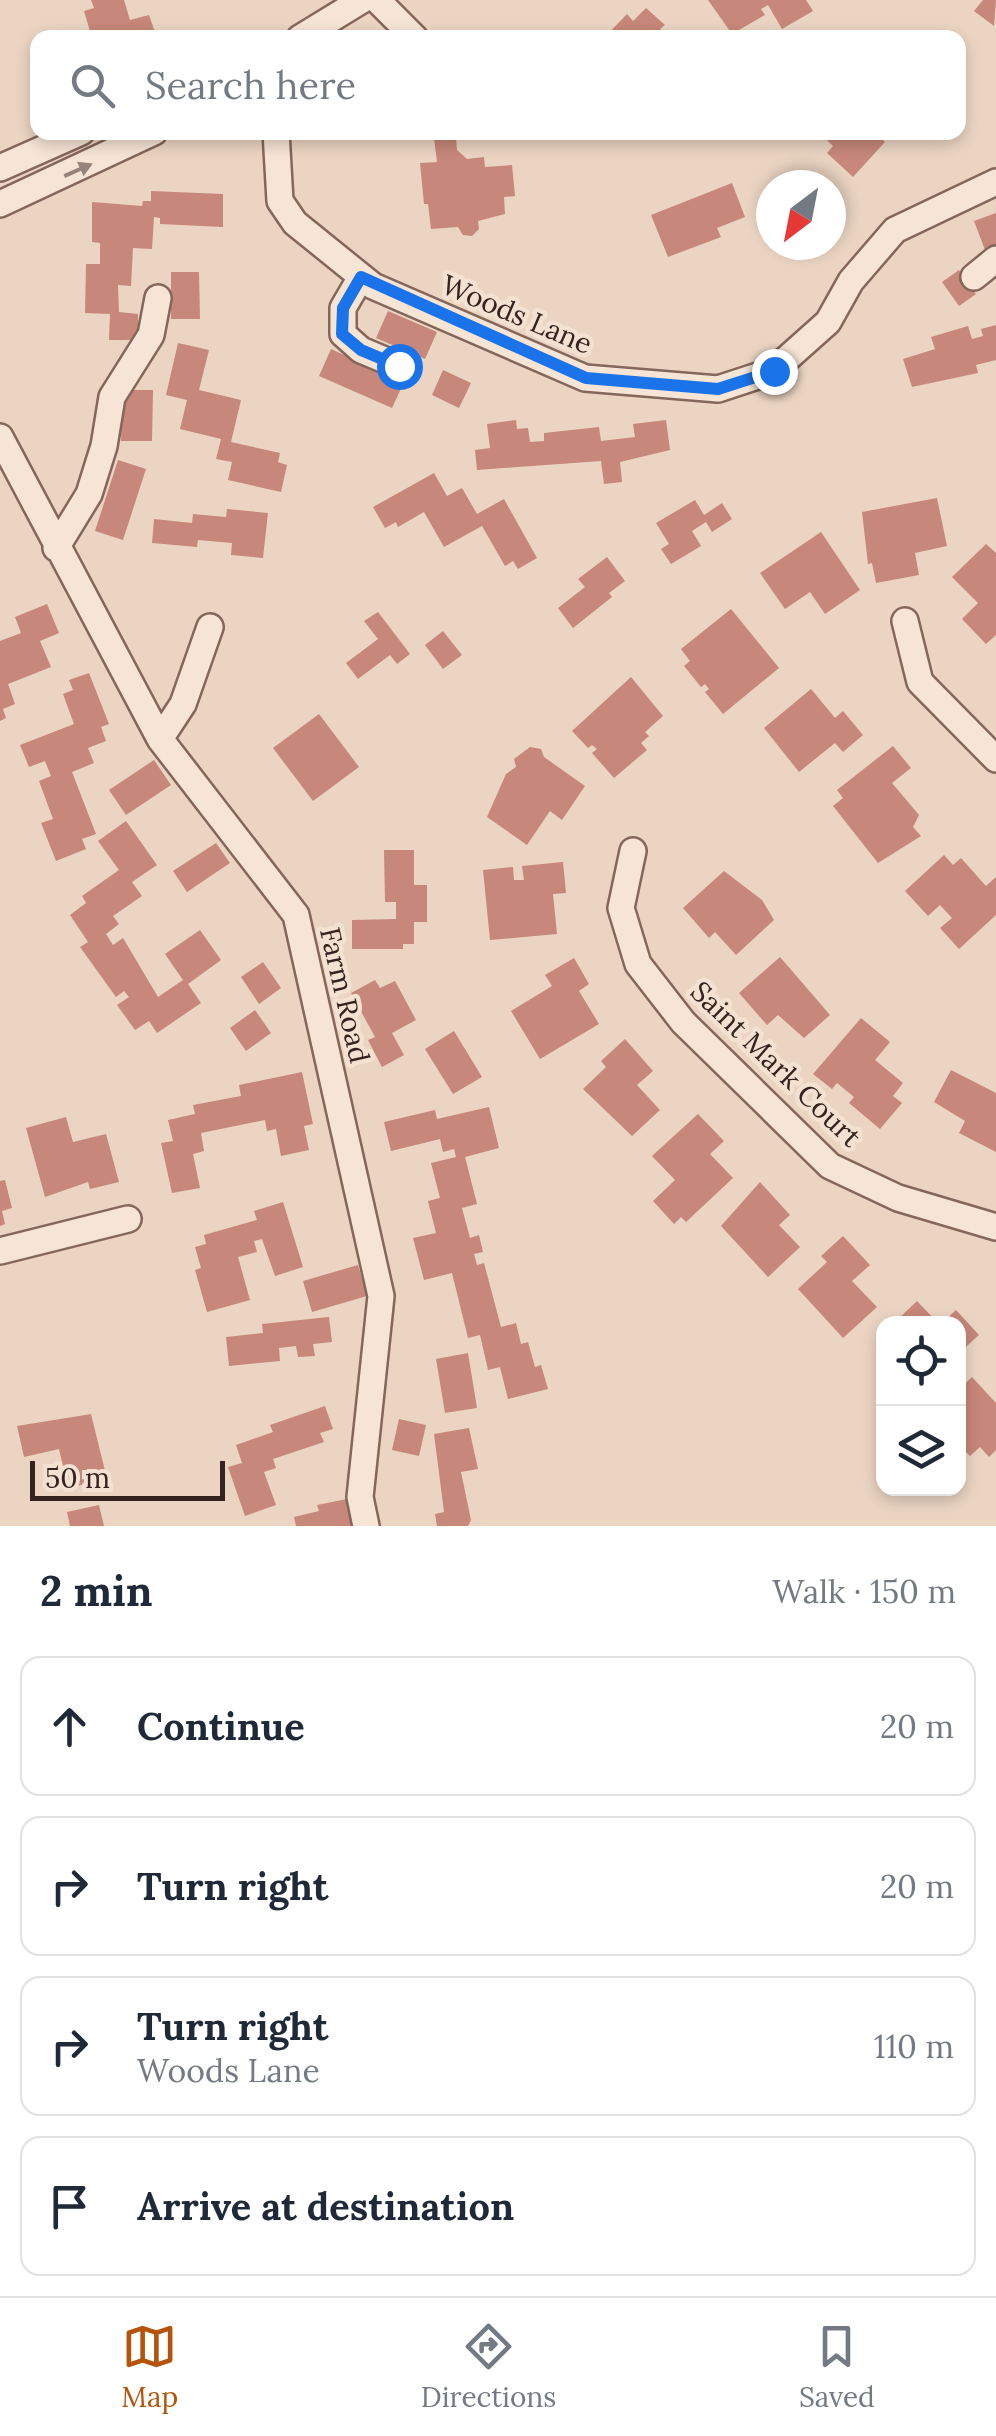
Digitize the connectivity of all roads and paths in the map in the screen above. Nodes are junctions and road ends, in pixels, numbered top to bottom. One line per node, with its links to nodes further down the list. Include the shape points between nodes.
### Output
1 (362, 0): 3 (street)
2 (378, 0): 5 (street)
3 (332, 7): 4 (street)
4 (308, 30)
5 (407, 30)
6 (63, 140): 9 (street)
7 (137, 140): 11 (street, one-way to 7)
8 (276, 140): 13 (street, Woods Lane, via 280,201 295,223)
9 (0, 168)
10 (996, 182): 13 (street, Woods Lane, via 895,230 851,281 828,322 774,371 718,389 586,378)
11 (0, 204)
12 (996, 259): 14 (street)
13 (361, 277): 16 (street, via 343,308 342,334)
14 (974, 277)
15 (158, 298): 18 (street, via 151,335 112,397 89,494)
16 (399, 366)
17 (0, 437): 18 (street, Farm Road)
18 (56, 548): 21 (street, Farm Road)
19 (905, 621): 22 (street, via 920,682)
20 (210, 627): 21 (street, via 183,704)
21 (160, 739): 27 (street, Farm Road, via 296,914 381,1296 360,1497)
22 (996, 759)
23 (632, 850): 25 (street, Saint Mark Court, via 621,908 638,964 683,1022 830,1166 898,1198)
24 (128, 1219): 26 (street)
25 (996, 1227)
26 (0, 1251)
27 (366, 1526)

